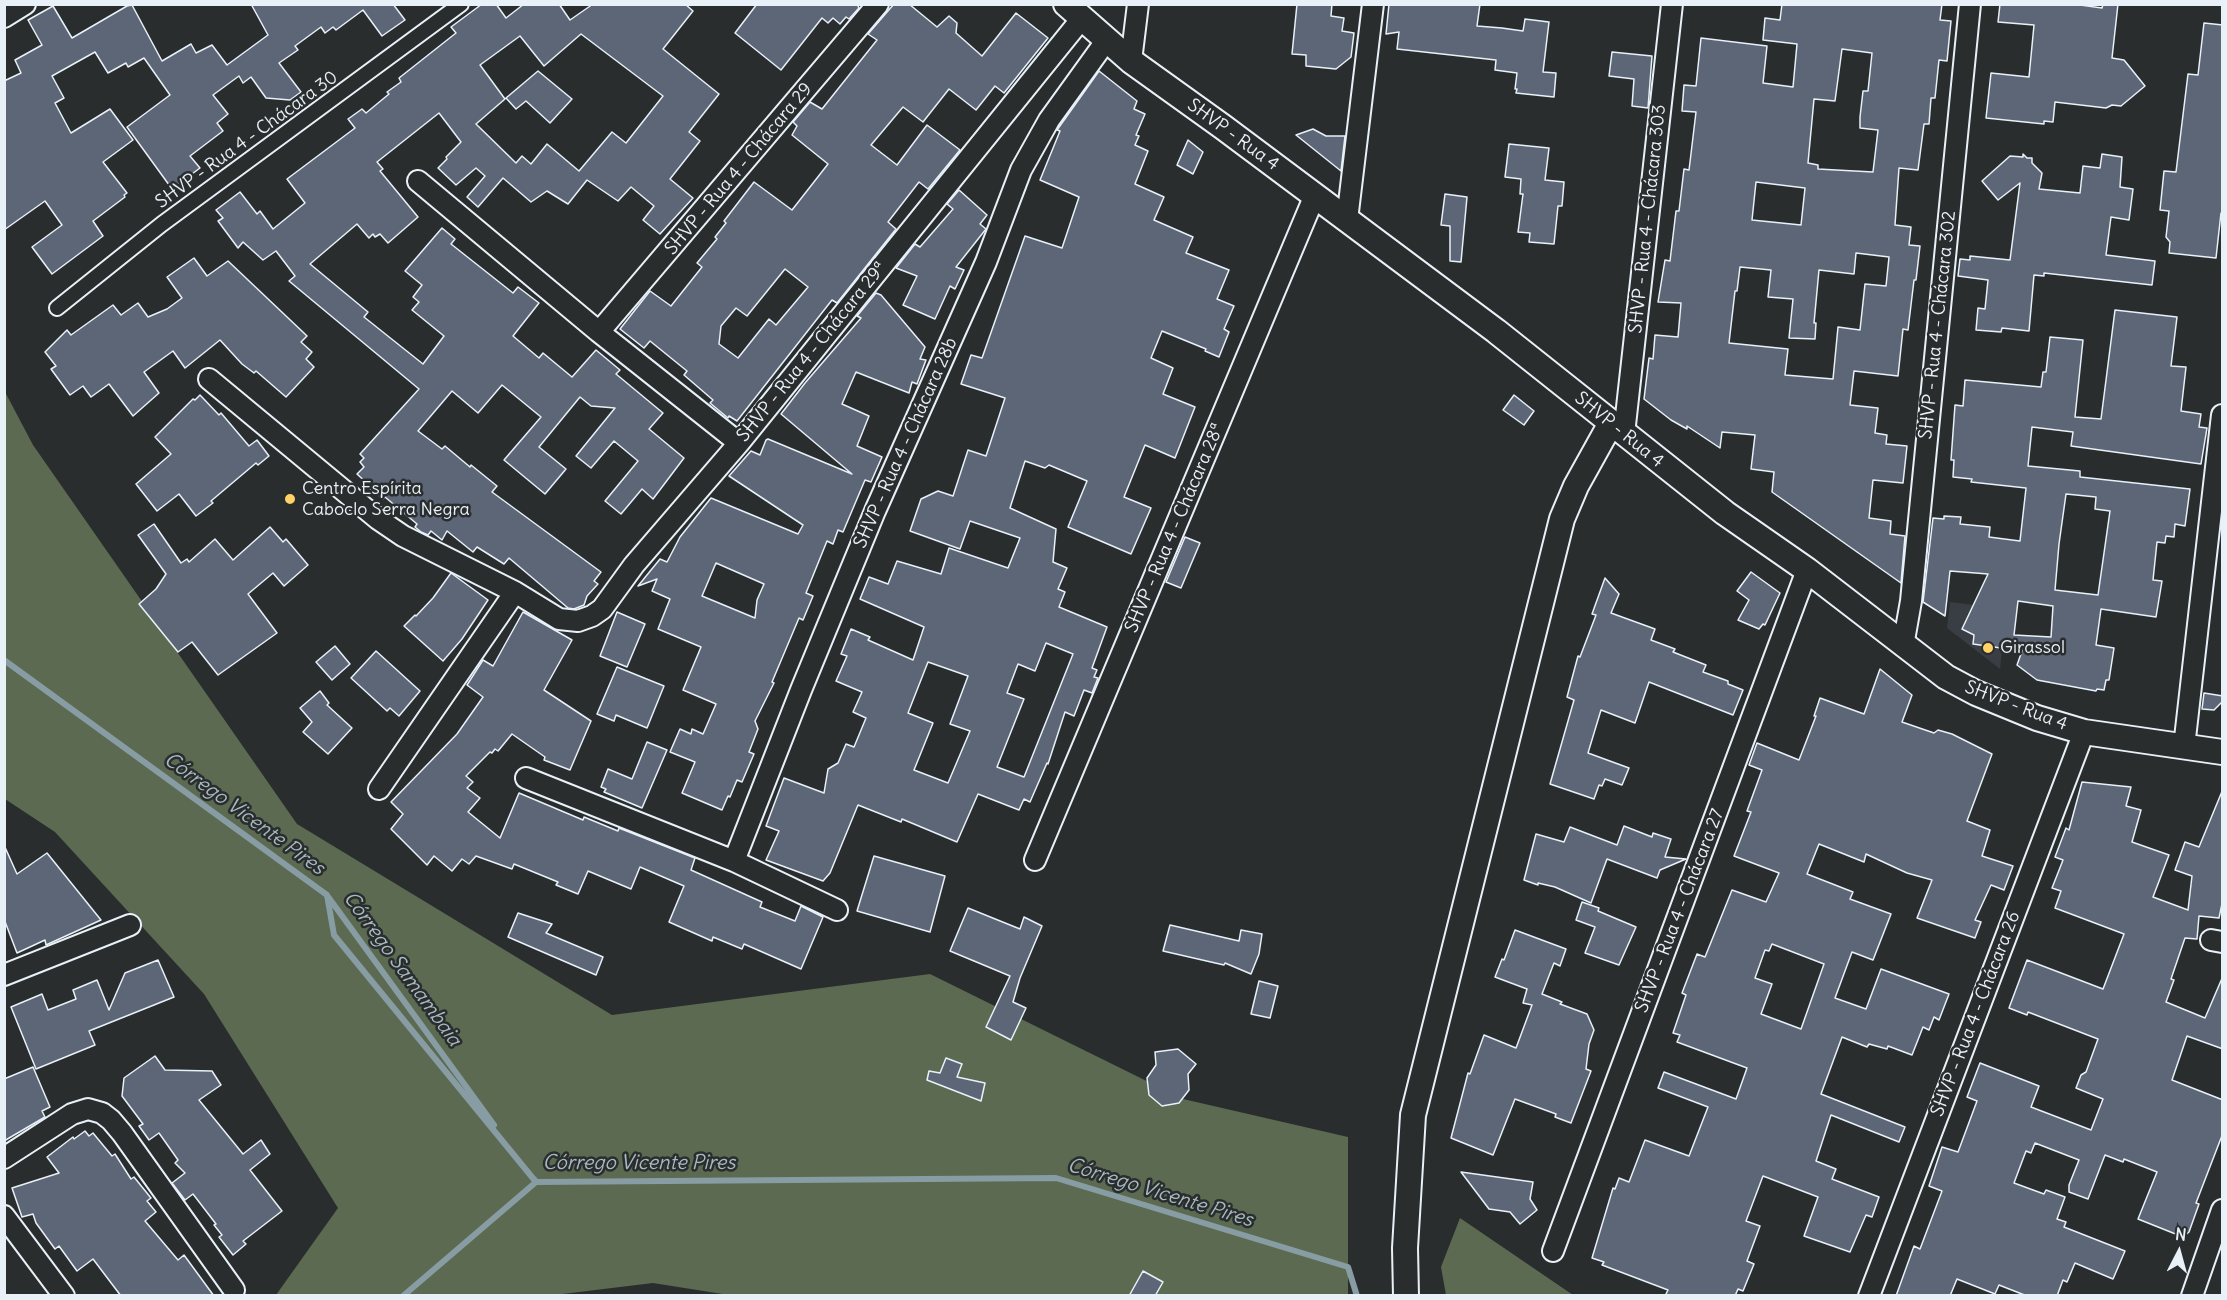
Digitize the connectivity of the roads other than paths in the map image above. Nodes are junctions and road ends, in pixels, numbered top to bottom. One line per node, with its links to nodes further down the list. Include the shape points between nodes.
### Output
1 (25, 4): 9 (street)
2 (461, 4): 15 (street, SHVP - Rua 4 - Chácara 30, via 162,224)
3 (878, 4): 16 (street, SHVP - Rua 4 - Chácara 29)
4 (1138, 4): 11 (street)
5 (1373, 4): 14 (street)
6 (1672, 4): 19 (street, SHVP - Rua 4 - Chácara 303)
7 (1970, 4): 23 (street, SHVP - Rua 4 - Chácara 302, via 1911,601)
8 (1075, 11): 10 (street, SHVP - Rua 4); 20 (street, SHVP - Rua 4 - Chácara 29ª)
9 (4, 17)
10 (1106, 41): 11 (street, SHVP - Rua 4); 30 (street, SHVP - Rua 4 - Chácara 28b, via 1048,120 1021,170 986,262 805,679)
11 (1131, 61): 13 (street, SHVP - Rua 4)
12 (418, 181): 16 (street)
13 (1315, 195): 14 (street, SHVP - Rua 4); 29 (street, SHVP - Rua 4 - Chácara 28ª)
14 (1347, 220): 19 (street, SHVP - Rua 4, via 1496,331)
15 (57, 308)
16 (599, 332): 20 (street)
17 (209, 379): 22 (street, SHVP - Rua 4 - Chácara 29ª, via 378,519 403,536)
18 (2223, 415): 25 (street)
19 (1618, 429): 21 (street, SHVP - Rua 4, via 1725,513); 40 (street, via 1576,486 1562,519 1413,1114)
20 (739, 443): 22 (street, SHVP - Rua 4 - Chácara 29ª, via 634,565 602,609 592,616 578,621 559,619)
21 (1808, 570): 23 (street, SHVP - Rua 4); 37 (street, SHVP - Rua 4 - Chácara 27)
22 (514, 592): 28 (street)
23 (1903, 646): 24 (street, SHVP - Rua 4, via 1976,693)
24 (2084, 732): 25 (street, SHVP - Rua 4); 41 (street, SHVP - Rua 4 - Chácara 26)
25 (2184, 747): 26 (street, SHVP - Rua 4)
26 (2223, 752)
27 (526, 778): 30 (street)
28 (379, 789)
29 (1035, 860)
30 (734, 861): 31 (street)
31 (837, 910)
32 (130, 926): 33 (street)
33 (4, 975)
34 (4, 1158): 38 (street, via 80,1110 102,1113 122,1133)
35 (2223, 1210): 42 (street)
36 (4, 1216): 39 (street)
37 (1553, 1251)
38 (234, 1290)
39 (64, 1296)
40 (1406, 1296)
41 (1869, 1296)
42 (2192, 1296)

